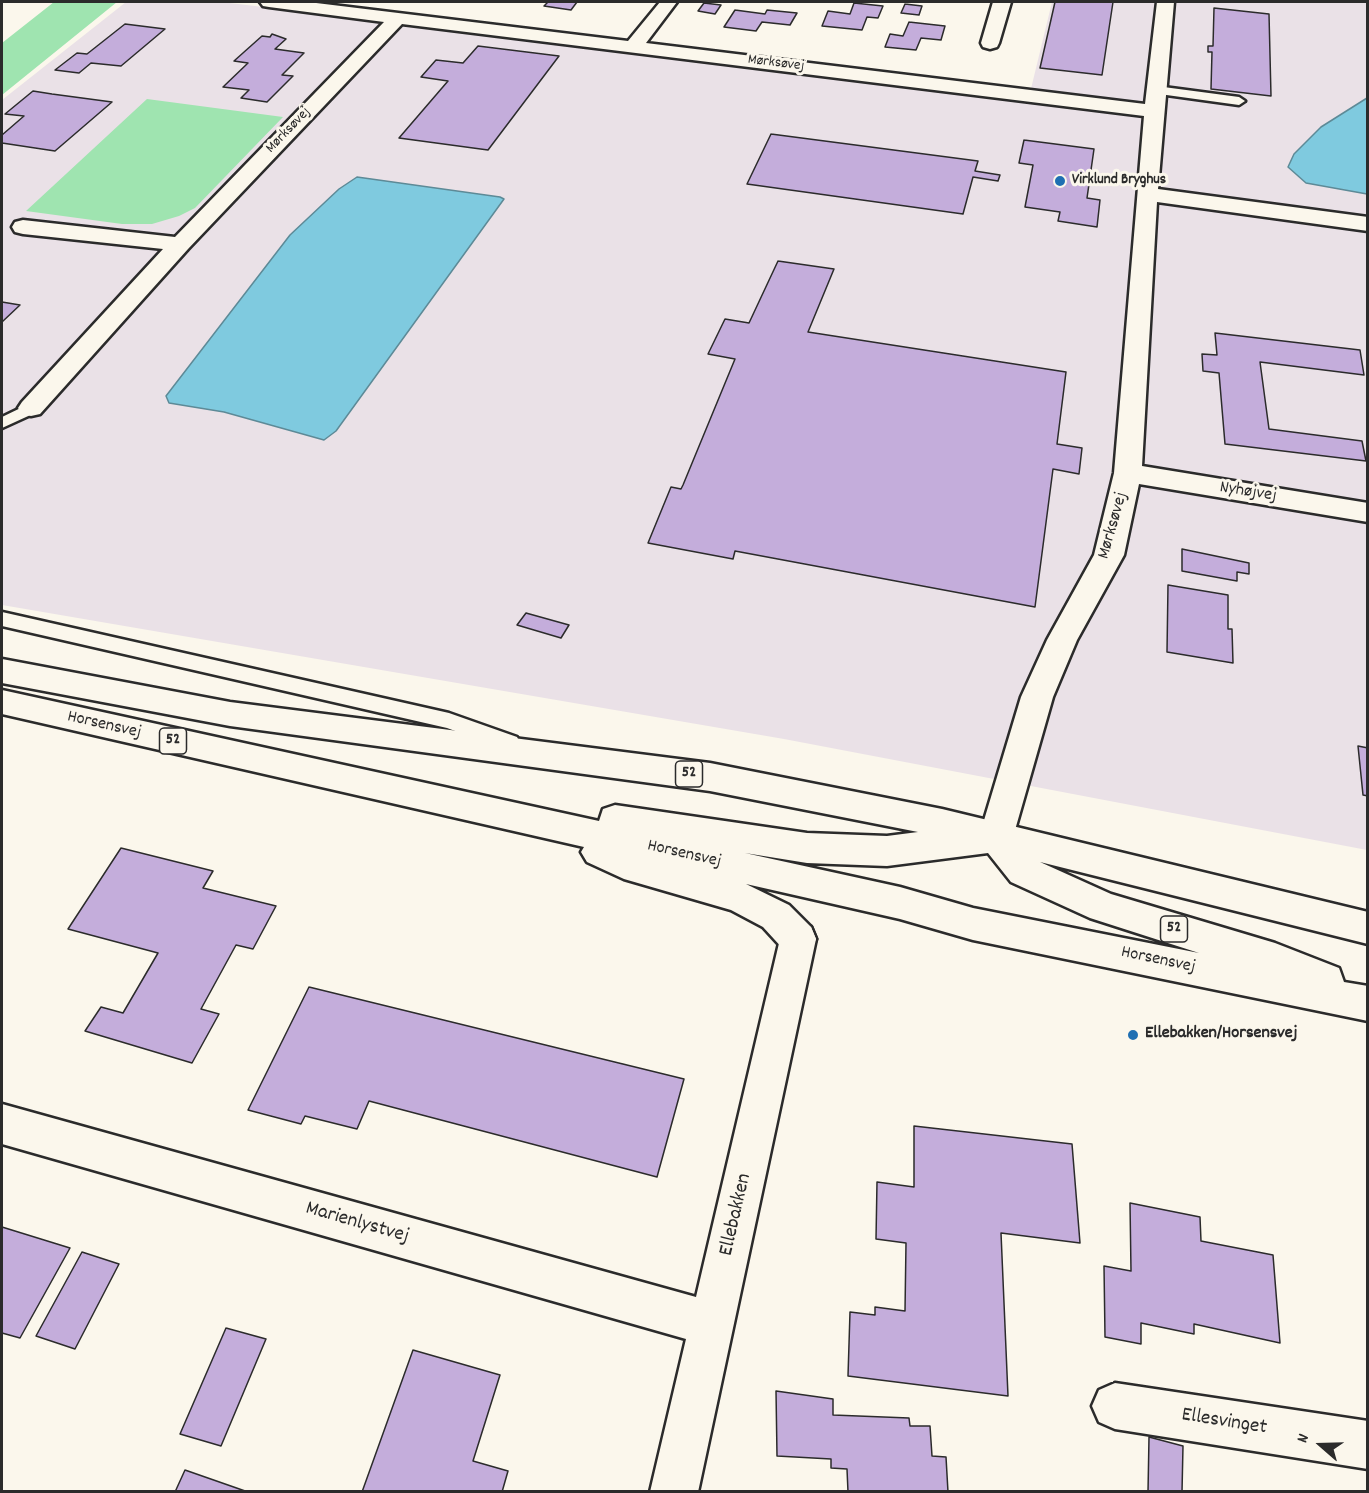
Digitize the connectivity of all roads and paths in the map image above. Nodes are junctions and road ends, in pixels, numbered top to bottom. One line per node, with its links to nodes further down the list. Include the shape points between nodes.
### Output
1 (269, 2): 5 (street, Mørksøvej)
2 (669, 2): 8 (street)
3 (1002, 2): 7 (street)
4 (1166, 2): 9 (street, Mørksøvej)
5 (295, 3): 6 (street, Mørksøvej)
6 (398, 18): 8 (street, Mørksøvej); 14 (street, Mørksøvej)
7 (990, 43)
8 (633, 47): 9 (street, Mørksøvej)
9 (1155, 101): 10 (lane); 11 (street, Mørksøvej)
10 (1239, 101)
11 (1147, 194): 12 (street); 17 (street, Mørksøvej)
12 (1368, 224)
13 (23, 227): 14 (street)
14 (180, 244): 15 (street, Mørksøvej)
15 (31, 408): 16 (lane)
16 (2, 423)
17 (1128, 473): 18 (street, Nyhøjvej); 24 (street, Mørksøvej, via 1109,555 1062,640 1037,696)
18 (1368, 513)
19 (2, 619): 22 (lane, via 449,721)
20 (2, 671): 22 (street, Horsensvej / 52, via 230,714)
21 (2, 702): 23 (street, Horsensvej / 52)
22 (542, 755): 24 (street, Horsensvej / 52, via 710,777)
23 (529, 820): 24 (street, 52, via 617,819 807,848 847,850 887,851); 27 (street, Horsensvej / 52, via 889,901 973,924); 29 (street, Ellebakken / 52, via 624,864 740,897 776,916 798,939)
24 (996, 837): 25 (street, Horsensvej / 52); 26 (street, 52, via 1024,871 1103,907 1275,960)
25 (1368, 928)
26 (1368, 996)
27 (1368, 1004)
28 (2, 1124): 29 (street, Marienlystvej)
29 (713, 1324): 32 (street, Ellebakken)
30 (1115, 1406): 31 (street, Ellesvinget)
31 (1368, 1445)
32 (674, 1491)

